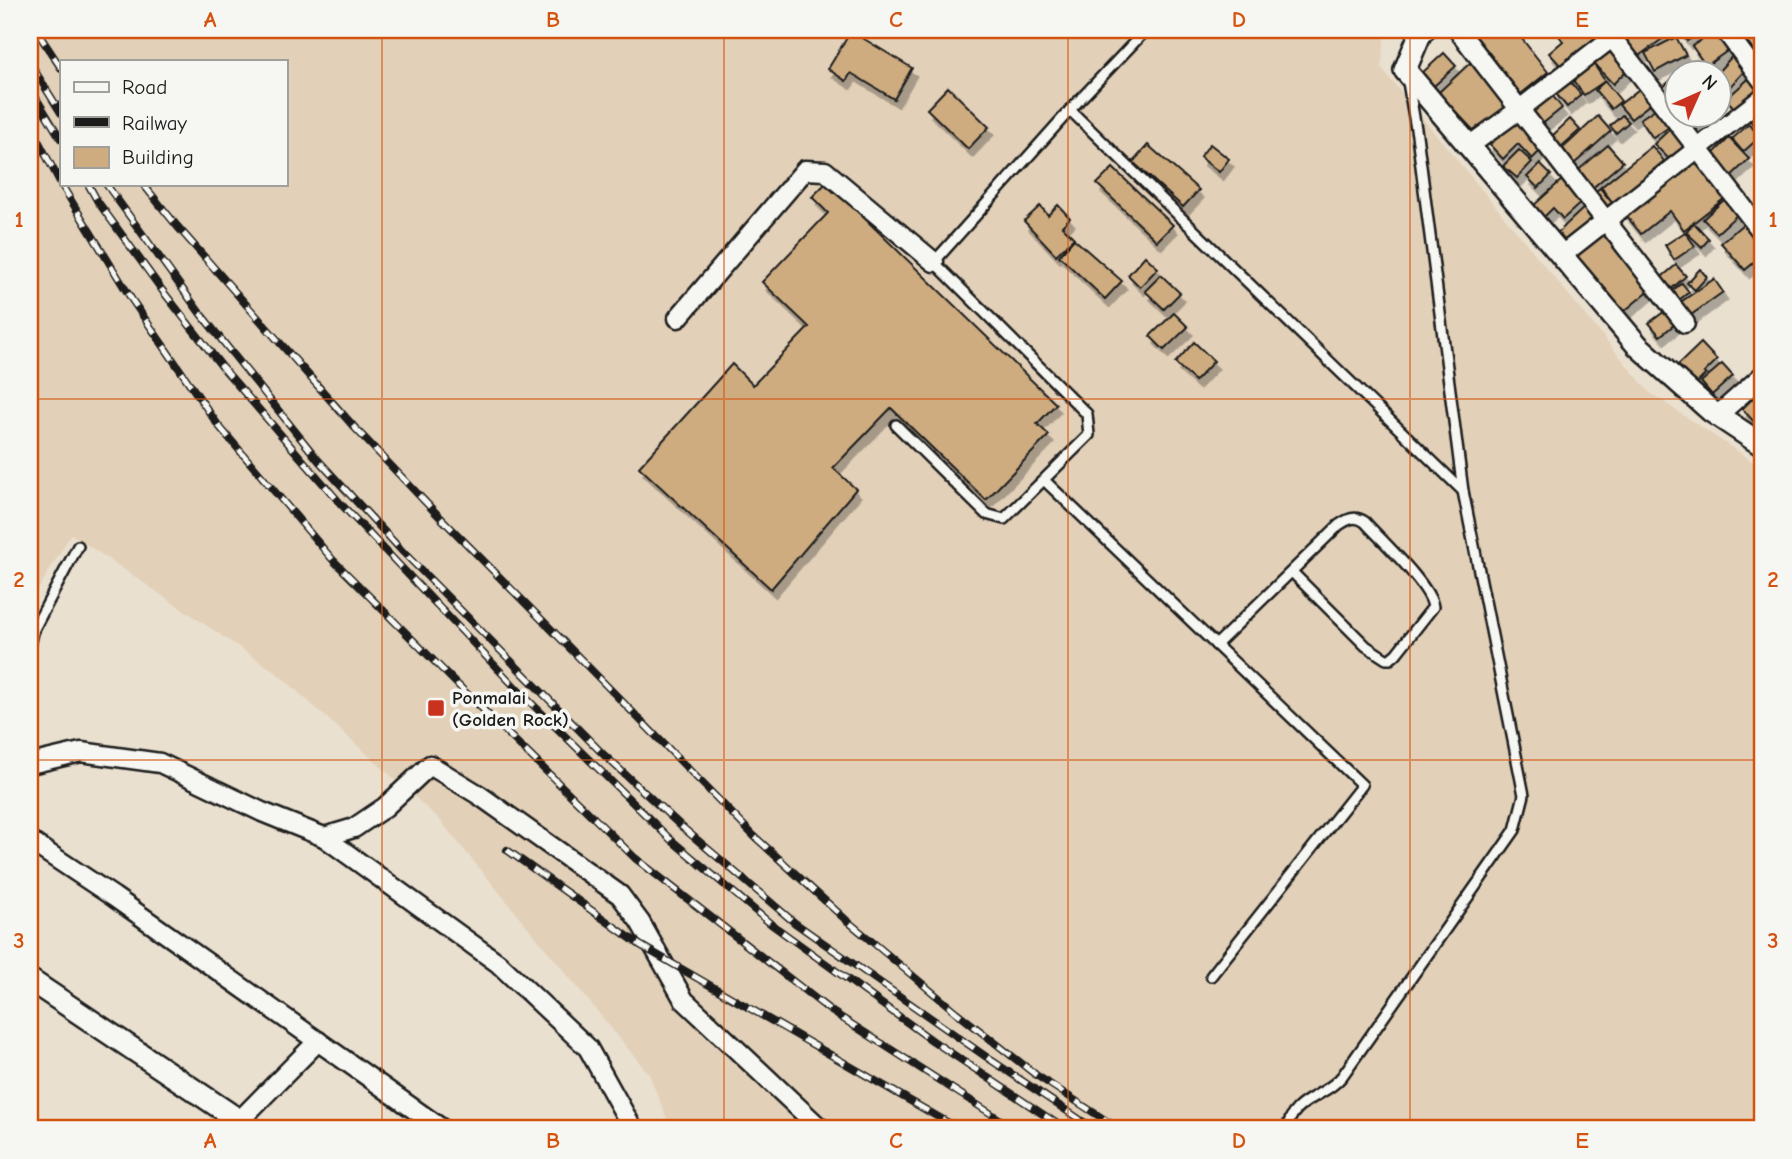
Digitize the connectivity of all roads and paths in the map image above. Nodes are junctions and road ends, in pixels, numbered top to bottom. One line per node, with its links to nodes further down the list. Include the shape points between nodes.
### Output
1 (1146, 30): 9 (lane)
2 (1424, 30): 6 (street)
3 (1458, 30): 10 (street)
4 (1725, 30): 7 (street)
5 (1613, 32): 10 (street); 12 (street)
6 (1405, 70): 11 (street); 24 (lane)
7 (1762, 80)
8 (1762, 98): 12 (street)
9 (1070, 110): 16 (lane); 24 (lane)
10 (1520, 110): 11 (street); 13 (street)
11 (1469, 146): 15 (street)
12 (1697, 148): 13 (street); 14 (street)
13 (1606, 221): 15 (street); 18 (street)
14 (1762, 232)
15 (1562, 255): 20 (street, via 1639,346)
16 (934, 261): 17 (street, via 825,171 805,170); 23 (lane, via 1087,414 1089,436)
17 (678, 318)
18 (1685, 323)
19 (1762, 376): 20 (street)
20 (1718, 415): 22 (street)
21 (896, 425): 23 (lane, via 986,514 1004,519)
22 (1762, 444)
23 (1044, 480): 28 (lane)
24 (1463, 491): 39 (lane, via 1524,795 1515,830 1340,1080 1297,1110)
25 (78, 546): 27 (lane)
26 (1292, 572): 26 (lane, via 1339,525 1359,518 1412,572 1433,607 1396,654 1386,659 1366,646); 28 (lane)
27 (30, 645)
28 (1216, 645): 32 (lane, via 1362,785)
29 (30, 764): 30 (street, via 80,752 160,763)
30 (324, 837): 37 (street, via 498,963 588,1048); 38 (street, via 354,828 385,807 430,765 620,895 684,1000)
31 (30, 841): 34 (street)
32 (1211, 976)
33 (30, 980): 35 (street)
34 (318, 1041): 35 (street); 36 (street)
35 (245, 1125)
36 (442, 1129)
37 (633, 1129)
38 (821, 1129)
39 (1288, 1129)

